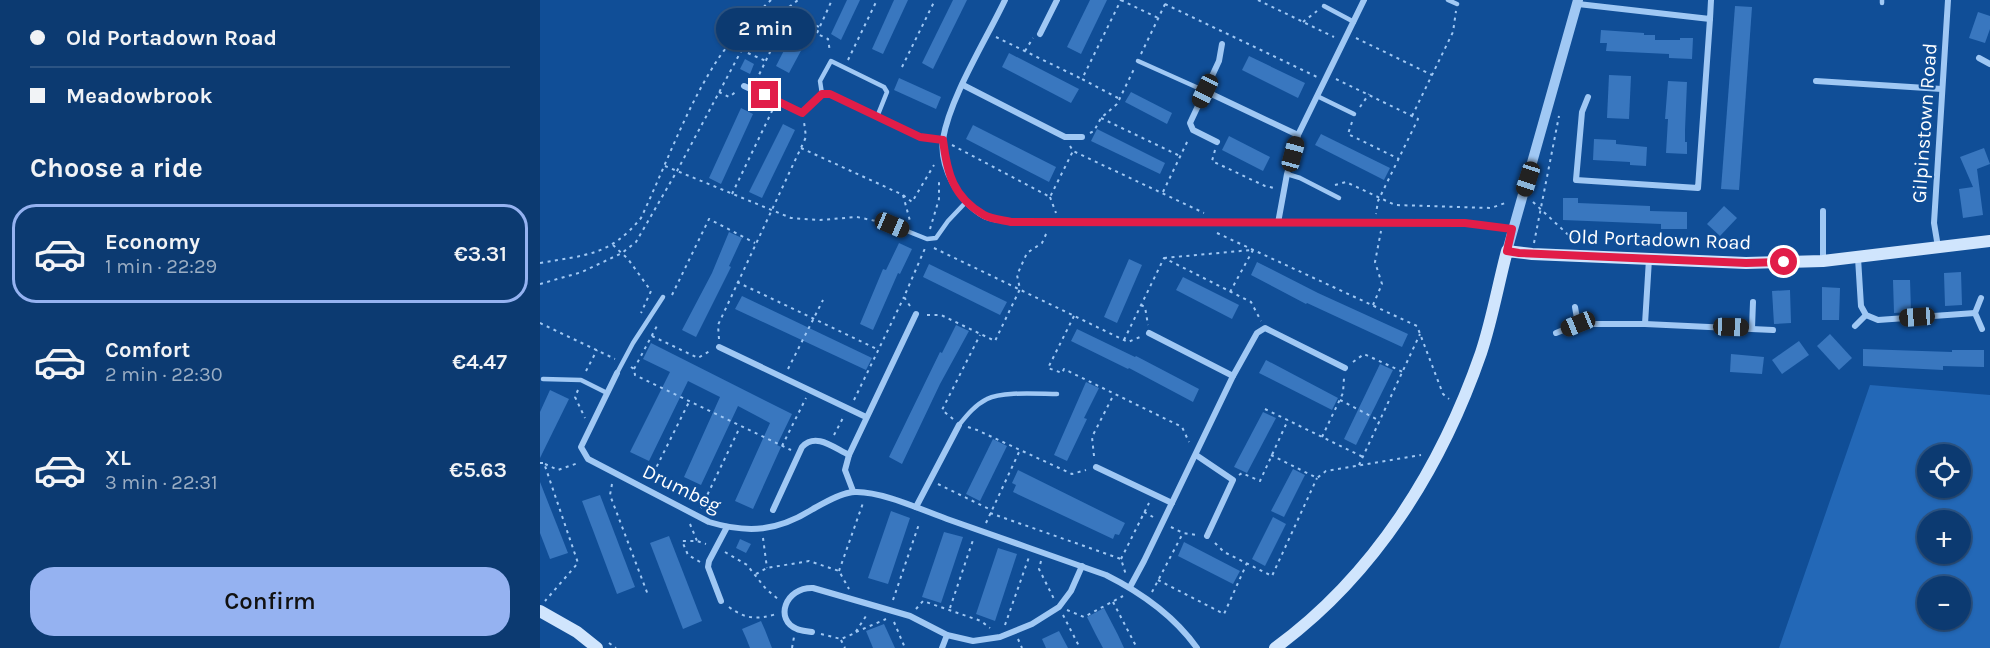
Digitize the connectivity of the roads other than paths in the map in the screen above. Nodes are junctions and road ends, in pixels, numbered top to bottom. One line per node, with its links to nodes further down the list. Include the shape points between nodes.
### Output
1 (1005, 0): 18 (street)
2 (1057, 0): 12 (street)
3 (1364, 0): 11 (street)
4 (1448, 0): 8 (lane)
5 (1711, 0): 10 (street)
6 (1948, 0): 20 (street, Gilpinstown Road)
7 (1578, 2): 10 (street); 37 (street)
8 (1457, 4)
9 (1324, 6): 11 (lane)
10 (1710, 19): 24 (street, via 1698,188 1576,180 1582,112)
11 (1354, 22): 23 (street)
12 (1040, 34)
13 (1222, 44): 21 (street)
14 (1979, 58): 16 (street)
15 (1138, 61): 21 (lane)
16 (1990, 64)
17 (1816, 81): 20 (street)
18 (963, 84): 28 (street, via 1065,137); 29 (street)
19 (744, 86): 22 (street, via 802,113)
20 (1942, 89): 39 (street, Gilpinstown Road, via 1934,223)
21 (1205, 91): 27 (street); 30 (street, via 1190,123 1193,130)
22 (822, 94): 26 (street, via 830,94); 26 (lane, via 820,81 831,61 884,87 887,92)
23 (1317, 96): 25 (lane); 27 (street)
24 (1588, 97)
25 (1354, 114)
26 (877, 117): 29 (street, via 920,137)
27 (1298, 135): 31 (street)
28 (1082, 137)
29 (943, 140): 33 (street, via 953,187)
30 (1217, 142)
31 (1287, 174): 32 (lane); 35 (street)
32 (1339, 198)
33 (966, 202): 35 (street, via 985,216 1011,222); 36 (lane, via 936,238 927,239)
34 (1823, 211): 43 (street)
35 (1278, 223): 37 (street, via 1465,223)
36 (892, 225)
37 (1512, 229): 40 (street)
38 (1990, 241): 39 (main road, Old Portadown Road)
39 (1938, 247): 42 (main road, Old Portadown Road)
40 (1507, 251): 41 (main road, Old Portadown Road); 86 (main road, via 1482,351 1460,409 1424,482 1384,542 1339,593)
41 (1649, 258): 43 (main road, Old Portadown Road, via 1746,263); 52 (street)
42 (1858, 258): 43 (main road, Old Portadown Road); 50 (street, via 1861,306)
43 (1822, 261)
44 (663, 297): 61 (lane)
45 (1981, 298): 48 (street)
46 (1753, 302): 54 (street)
47 (1575, 307): 51 (street)
48 (1976, 313): 50 (street, via 1878,320); 55 (street)
49 (916, 314): 66 (street)
50 (1866, 315): 53 (street)
51 (1578, 324): 52 (street); 58 (street)
52 (1645, 324): 54 (street)
53 (1855, 326)
54 (1752, 328): 56 (street)
55 (1982, 329)
56 (1773, 330)
57 (1149, 333): 62 (street)
58 (1556, 333)
59 (719, 347): 66 (street)
60 (1345, 368): 62 (street, via 1266,328 1257,333)
61 (617, 373): 64 (street)
62 (1233, 376): 69 (street)
63 (543, 379): 64 (lane, via 582,380)
64 (607, 393): 75 (street, Drumbeg, via 581,447 588,459 697,516)
65 (1057, 394): 67 (lane, via 989,397)
66 (866, 417): 68 (street)
67 (959, 424): 73 (street)
68 (849, 455): 71 (street, via 845,470); 74 (street, via 821,441 807,442)
69 (1196, 455): 72 (street); 76 (street, via 1233,480)
70 (1096, 467): 72 (street)
71 (853, 491): 73 (street); 75 (street, Drumbeg, via 772,528)
72 (1172, 503): 78 (street)
73 (916, 507): 77 (street)
74 (772, 510)
75 (727, 527): 79 (street, via 708,567)
76 (1207, 536)
77 (1082, 566): 78 (street); 82 (street, via 1059,607 1032,624 1000,637 973,641)
78 (1130, 587): 85 (street, via 1187,634)
79 (721, 601)
80 (543, 606): 83 (main road)
81 (812, 632): 82 (street, via 796,629 787,620 785,608 791,594 802,588 910,616)
82 (947, 635): 84 (street)
83 (597, 648)
84 (942, 648)
85 (1197, 648)
86 (1275, 648)

